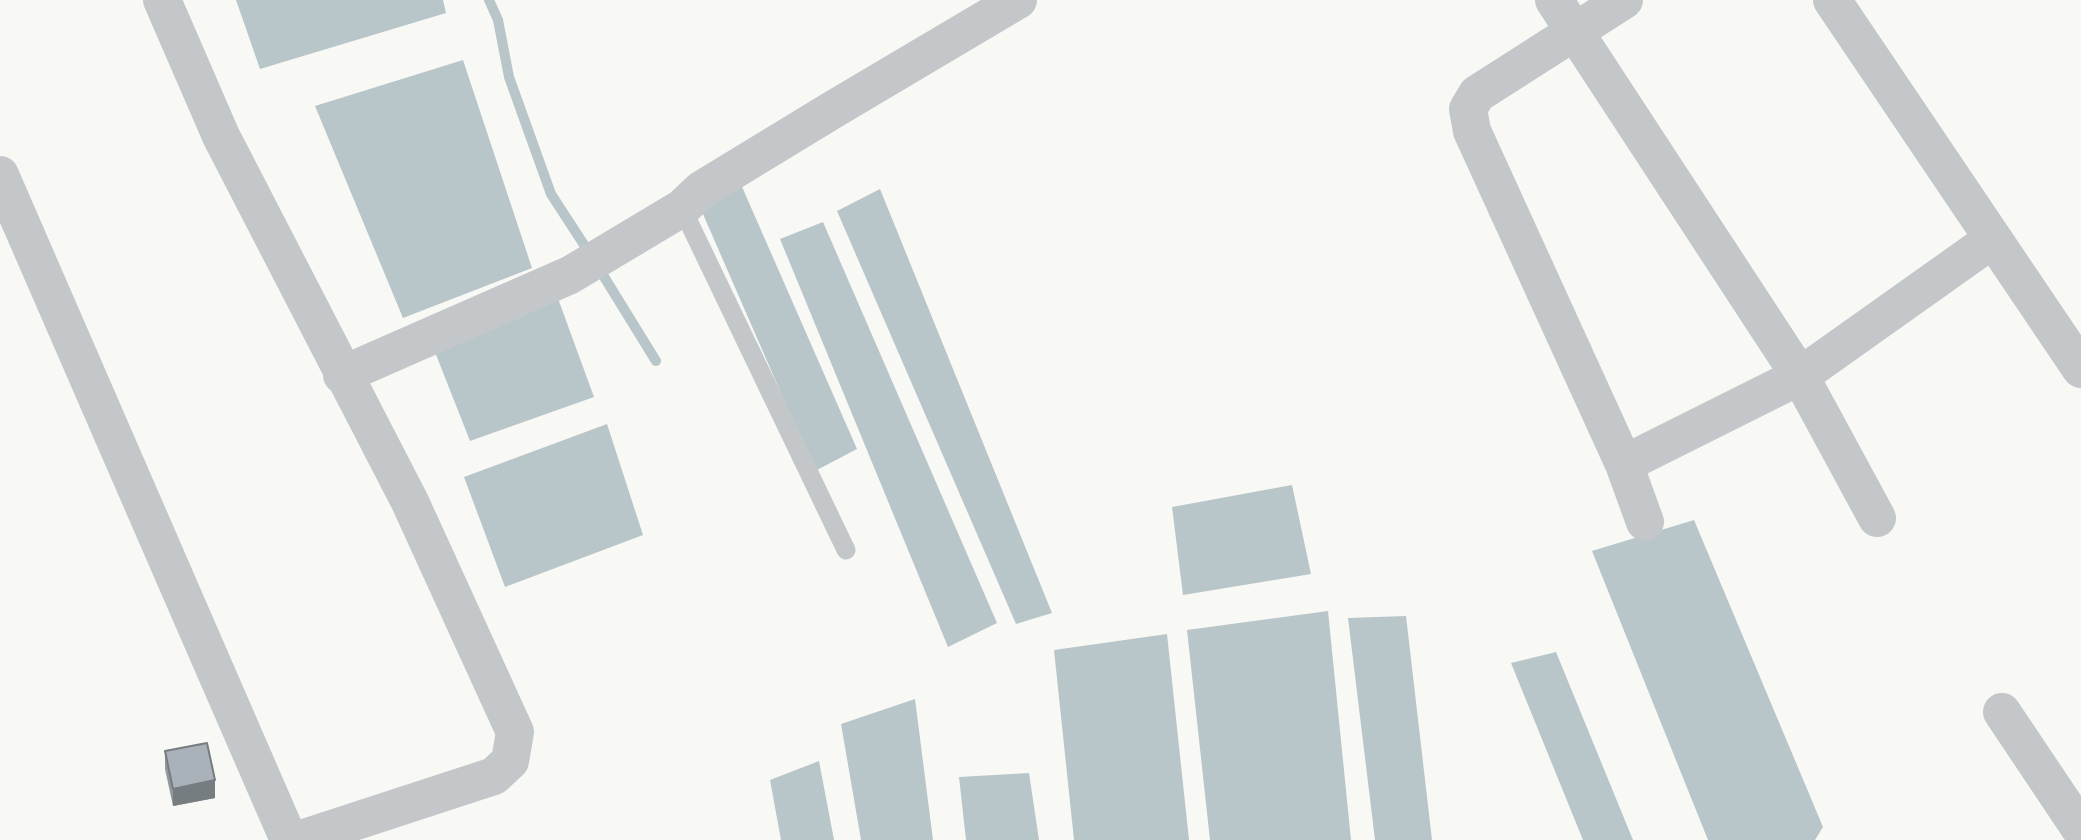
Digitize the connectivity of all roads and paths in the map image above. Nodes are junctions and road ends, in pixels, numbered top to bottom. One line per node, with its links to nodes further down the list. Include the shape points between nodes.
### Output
1 (162, 0): 10 (street, via 221,136)
2 (1018, 0): 7 (street, via 712,183)
3 (1624, 0): 5 (street)
4 (1832, 0): 8 (street)
5 (1564, 15): 11 (street); 12 (street, via 1477,94 1468,109 1472,131)
6 (0, 175): 18 (street)
7 (682, 208): 10 (street, via 570,275); 15 (lane)
8 (1993, 239): 9 (street); 11 (street)
9 (2081, 369)
10 (342, 374): 19 (street, via 410,502 515,732 510,761 494,776)
11 (1800, 376): 12 (street); 13 (street)
12 (1624, 464): 14 (street)
13 (1877, 518)
14 (1645, 522)
15 (846, 551)
16 (2001, 712): 17 (street)
17 (2081, 830)
18 (289, 840)
19 (298, 840)

